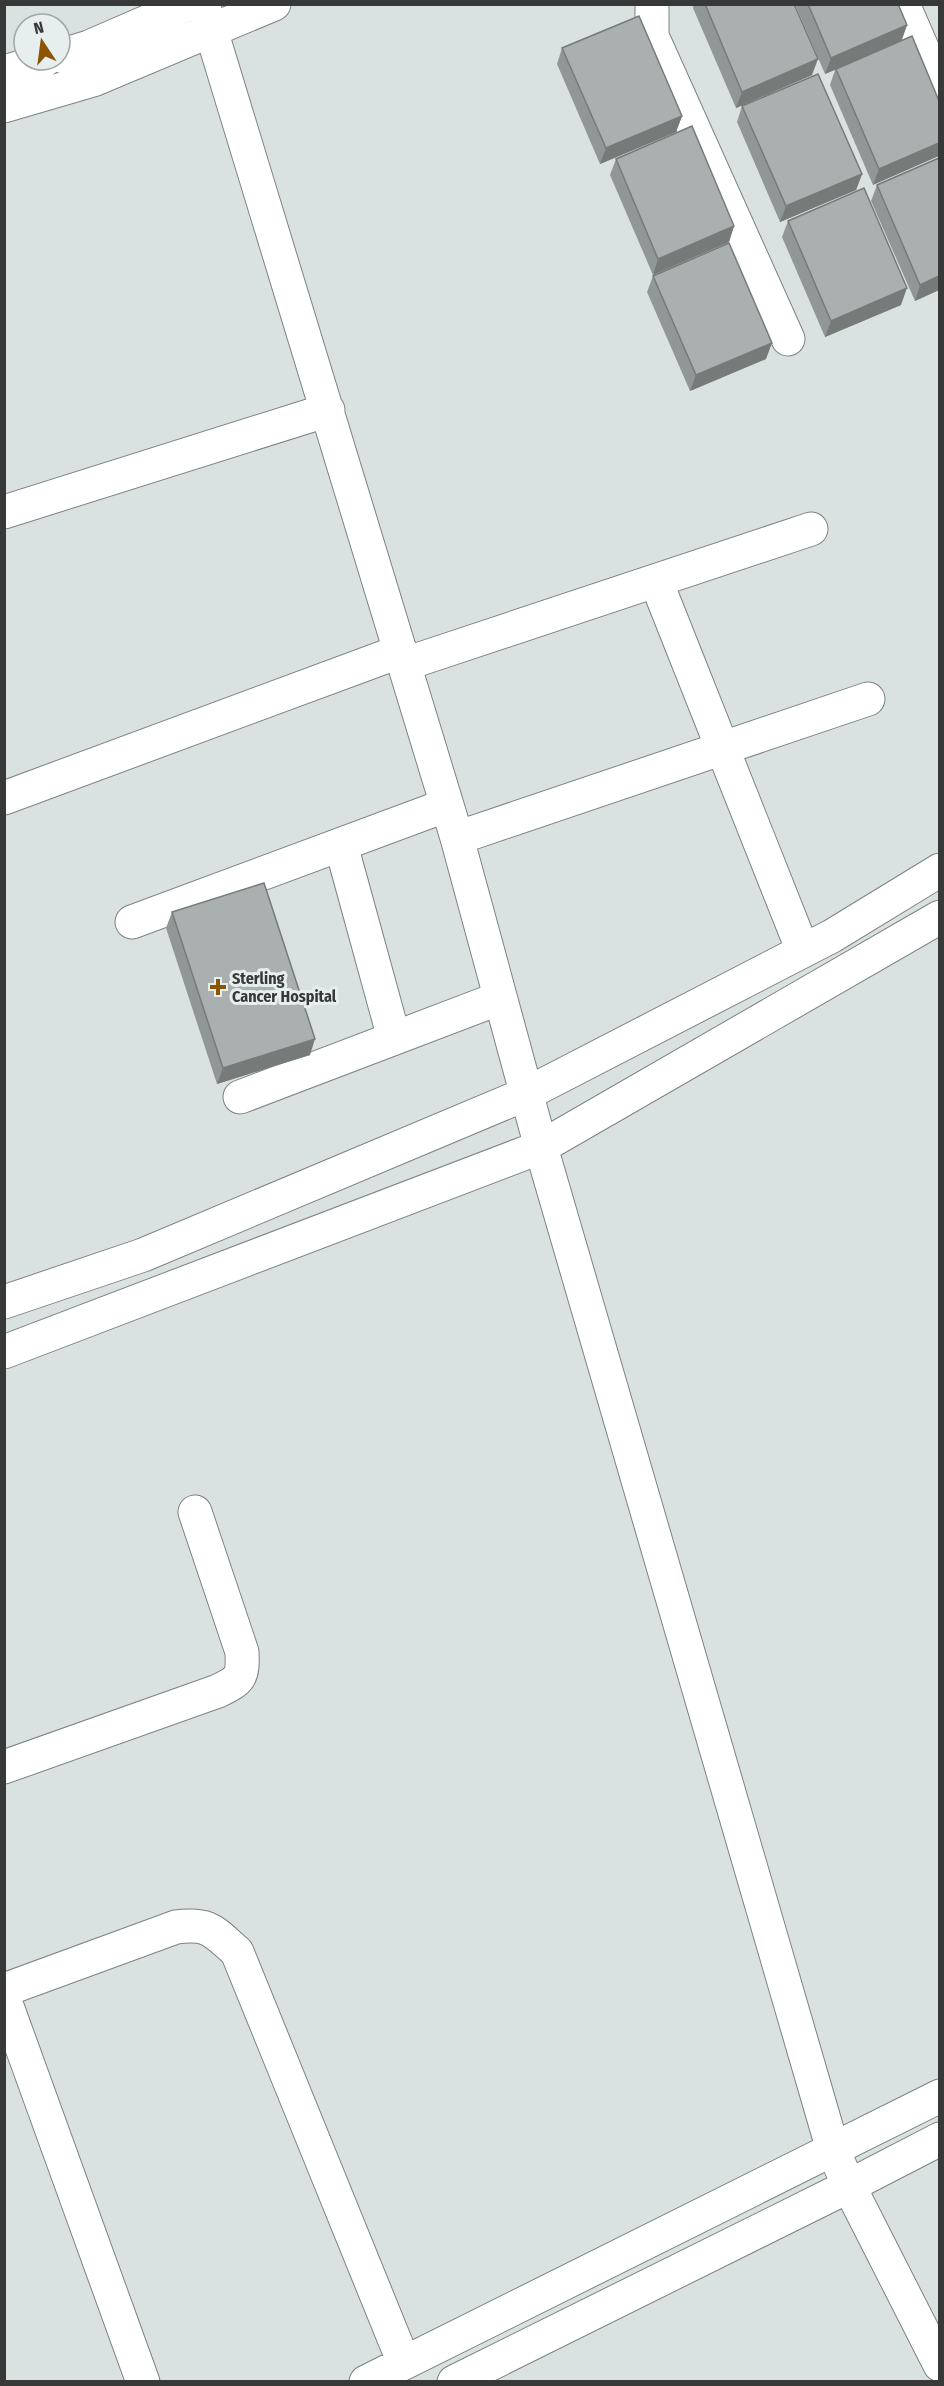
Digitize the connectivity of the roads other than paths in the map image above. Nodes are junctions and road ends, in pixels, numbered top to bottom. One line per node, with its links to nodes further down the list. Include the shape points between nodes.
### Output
1 (188, 4): 6 (street)
2 (274, 4): 5 (street)
3 (652, 4): 9 (street, via 652,36)
4 (903, 4): 7 (street)
5 (207, 17): 8 (street, via 93,80); 10 (street)
6 (72, 52)
7 (939, 89)
8 (4, 106)
9 (788, 339)
10 (328, 410): 11 (street); 14 (street)
11 (4, 512)
12 (811, 529): 13 (street)
13 (656, 581): 14 (street); 16 (street)
14 (403, 657): 17 (street); 18 (street)
15 (868, 699): 16 (street)
16 (722, 748): 19 (street); 24 (street)
17 (4, 798)
18 (447, 805): 19 (street); 20 (street)
19 (457, 838): 25 (street)
20 (341, 845): 23 (street); 26 (street)
21 (939, 870): 24 (street)
22 (939, 917): 29 (street)
23 (132, 922)
24 (803, 951): 27 (street)
25 (500, 998): 26 (street); 27 (street)
26 (394, 1038): 28 (street)
27 (526, 1095): 29 (street); 30 (street, via 143,1255)
28 (240, 1097)
29 (541, 1148): 31 (street); 40 (street)
30 (4, 1302)
31 (4, 1352)
32 (195, 1512): 33 (street, via 242,1652 243,1670 237,1682)
33 (4, 1767)
34 (4, 1990): 42 (street, via 176,1927 195,1924 211,1929 237,1952)
35 (4, 1998): 37 (street)
36 (4, 2011): 37 (street)
37 (36, 2083): 44 (street)
38 (939, 2096): 40 (street)
39 (939, 2139): 41 (street)
40 (833, 2150): 41 (street); 42 (street)
41 (849, 2186): 43 (street); 46 (street)
42 (404, 2363): 45 (street)
43 (939, 2365)
44 (143, 2382)
45 (366, 2382)
46 (454, 2382)

